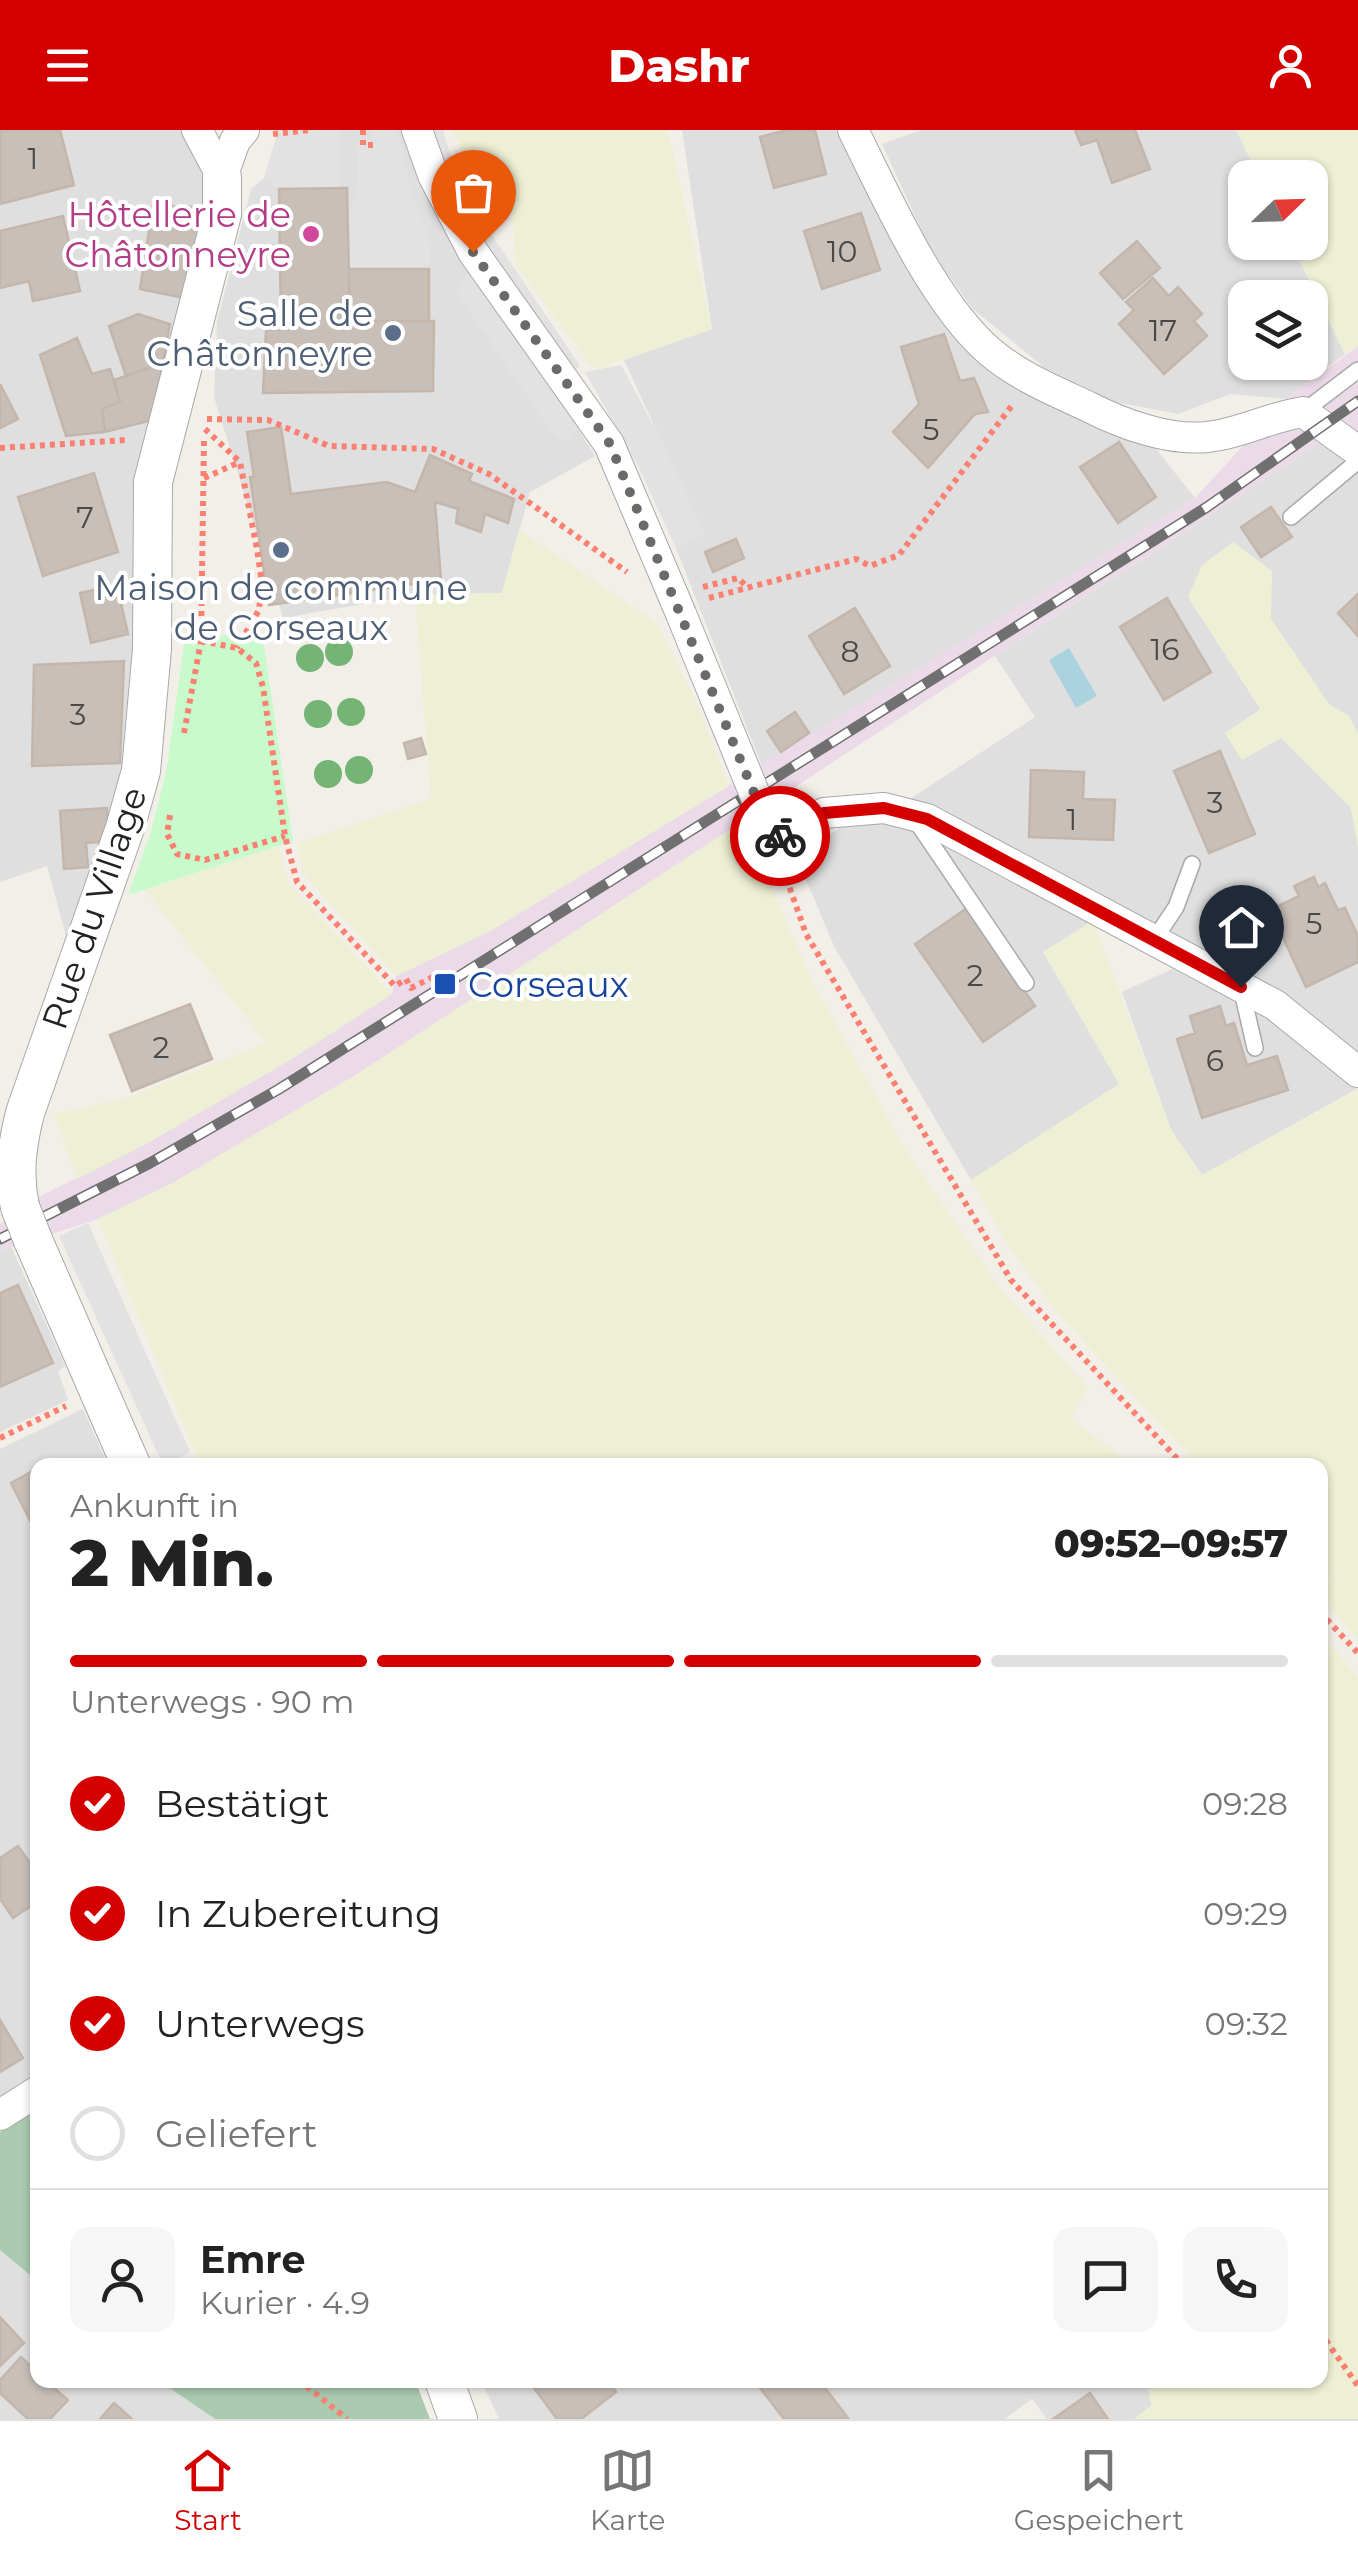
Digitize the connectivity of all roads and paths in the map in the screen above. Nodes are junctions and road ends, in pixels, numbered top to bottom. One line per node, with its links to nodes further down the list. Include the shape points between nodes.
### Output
1 (197, 130): 8 (street)
2 (311, 130): 6 (path)
3 (363, 130): 7 (path, via 363,145)
4 (417, 130): 24 (street, via 473,252 610,444)
5 (853, 130): 10 (street, via 958,318)
6 (254, 132): 8 (street, via 234,141)
7 (376, 145)
8 (222, 177): 41 (street, Rue du Village, via 222,214 153,482 152,649 140,770 126,828 25,1113 15,1171 26,1224)
9 (1358, 370): 11 (lane)
10 (1032, 380): 11 (street, via 1107,416 1177,436 1208,437); 23 (path, via 899,555)
11 (1303, 412): 17 (street)
12 (190, 416): 13 (path)
13 (206, 420): 14 (path); 22 (path, via 268,420 328,446 433,449 490,474)
14 (205, 429): 19 (path); 20 (path)
15 (129, 440): 16 (path)
16 (0, 448)
17 (1358, 452)
18 (1358, 461): 21 (lane)
19 (240, 462): 20 (path); 26 (path, via 262,583 260,610)
20 (203, 478): 25 (path)
21 (1291, 517)
22 (641, 582)
23 (747, 586): 24 (path); 24 (path, via 738,578)
24 (682, 604): 31 (street)
25 (201, 641): 26 (path); 27 (path)
26 (237, 648): 30 (path, via 256,663 263,687)
27 (182, 746)
28 (173, 798): 30 (path, via 167,834 176,854 205,860)
29 (912, 815): 31 (street, via 884,808 824,813); 33 (street); 35 (lane)
30 (285, 836): 34 (path, via 297,882 394,986 406,979 411,988)
31 (773, 839): 42 (path, via 806,934 1011,1280)
32 (1192, 864): 33 (lane)
33 (1154, 940): 36 (street)
34 (437, 975)
35 (1026, 983)
36 (1241, 987): 37 (lane); 38 (street)
37 (1255, 1048)
38 (1358, 1072)
39 (76, 1401): 40 (path)
40 (0, 1438)
41 (128, 1458)
42 (1176, 1458)
43 (1328, 1621): 44 (path)
44 (1358, 1653)
45 (30, 2096): 46 (street)
46 (0, 2115)
47 (1328, 2343): 48 (path)
48 (1358, 2386)
49 (309, 2388): 51 (path)
50 (447, 2388): 52 (street)
51 (347, 2419)
52 (458, 2419)

